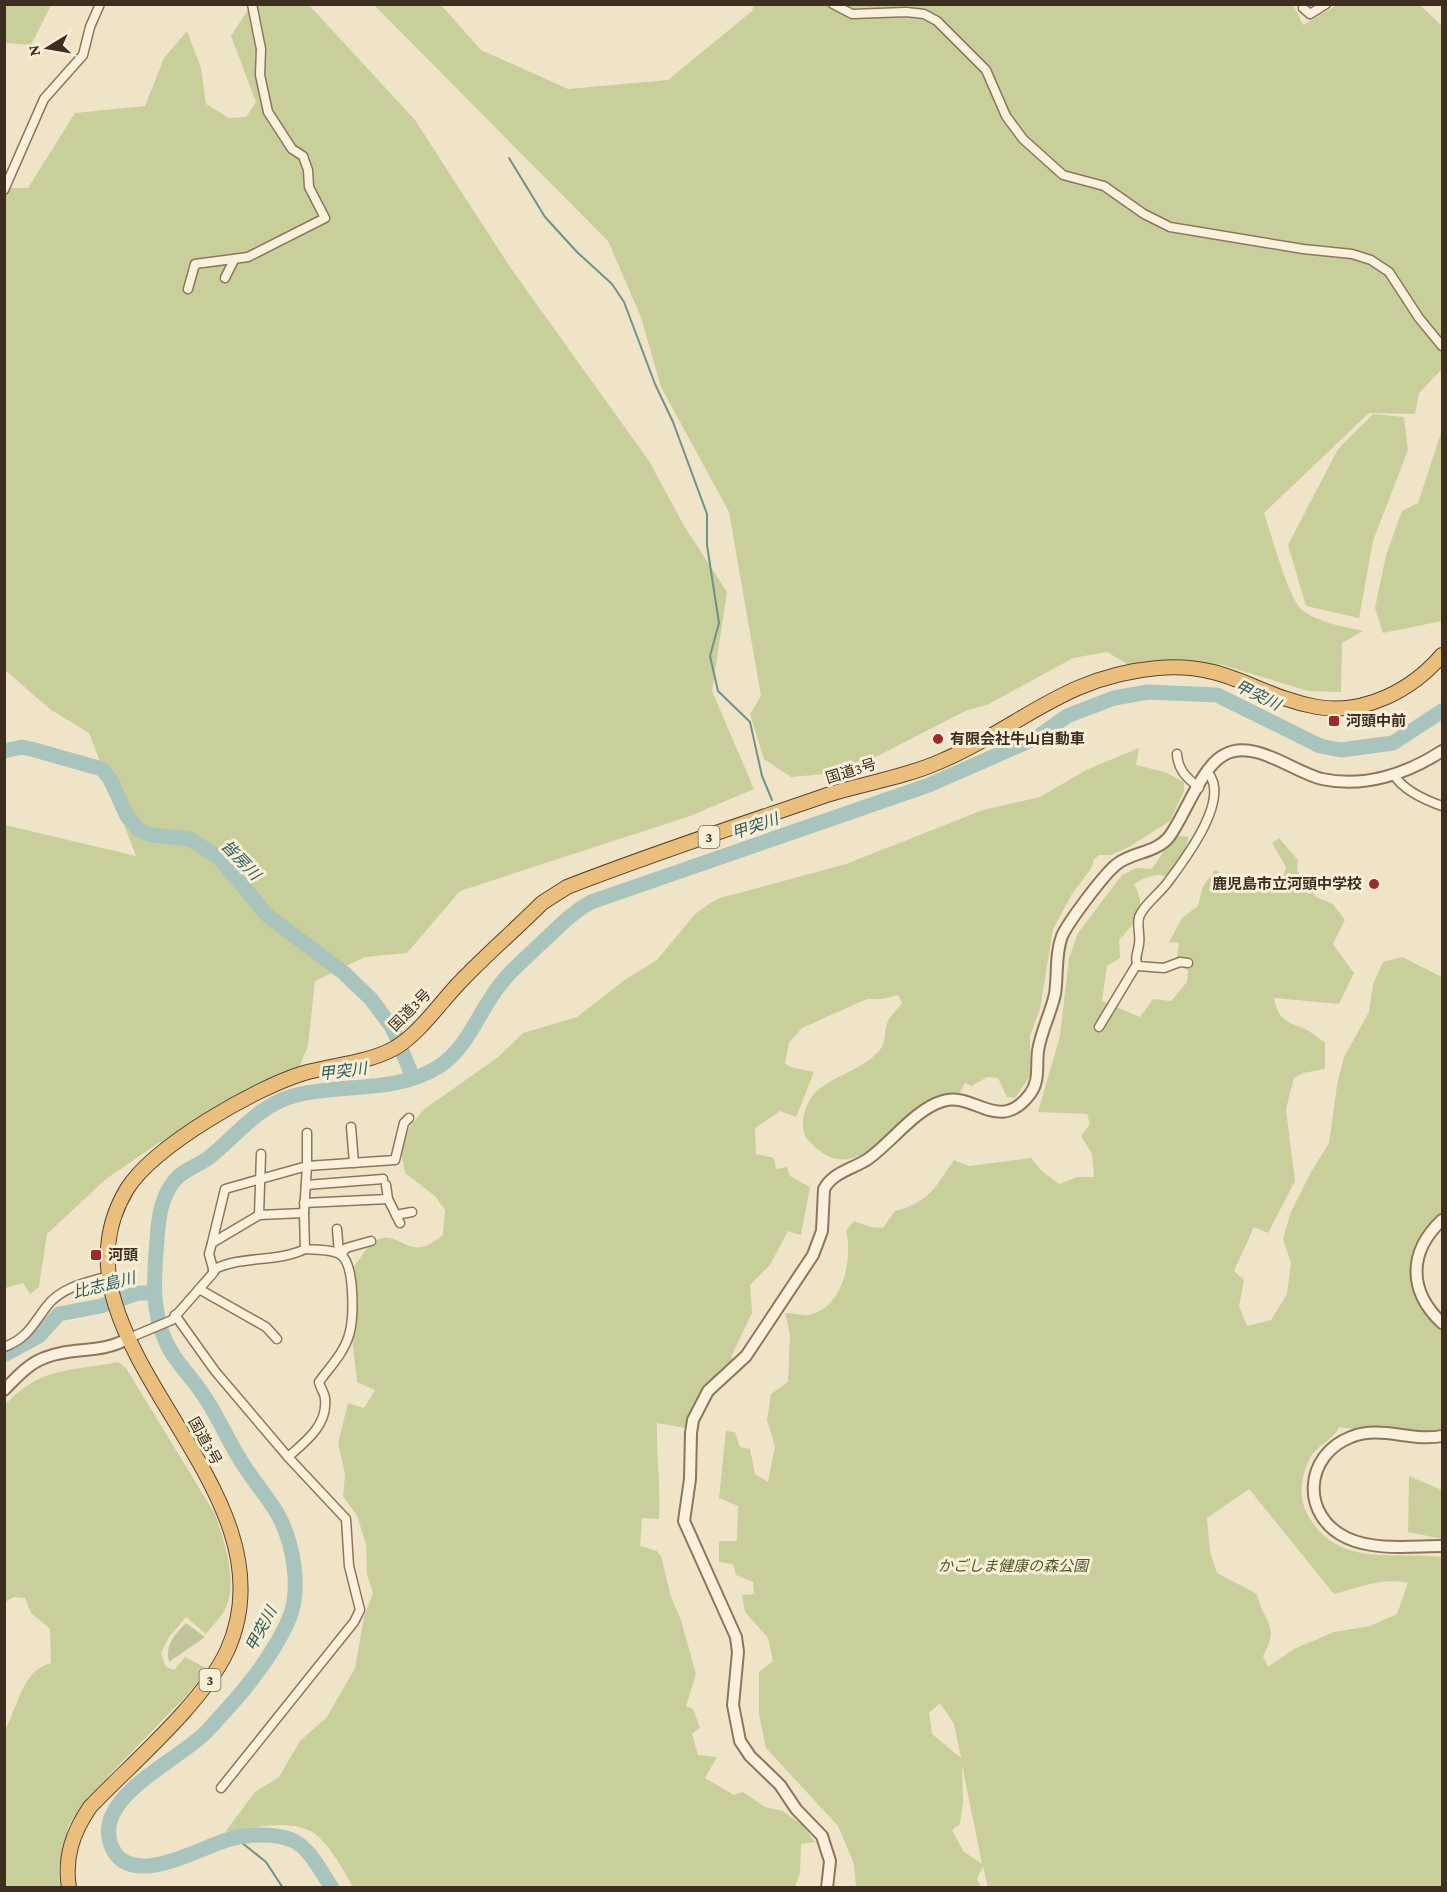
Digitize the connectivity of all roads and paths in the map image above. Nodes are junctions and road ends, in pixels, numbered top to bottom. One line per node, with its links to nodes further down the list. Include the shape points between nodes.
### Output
1 (100, 4): 6 (street, via 83,55 44,99)
2 (252, 4): 7 (street, via 268,112 285,141 303,156 309,187 325,218 248,257)
3 (833, 4): 10 (street, via 852,14 906,12 924,14 937,21 986,70 1006,116 1023,139 1063,175 1104,186 1170,227 1371,260 1389,272)
4 (1326, 4): 5 (street, via 1310,14)
5 (1303, 8)
6 (4, 190)
7 (234, 260): 8 (street); 9 (street, via 195,264)
8 (225, 278)
9 (188, 290)
10 (1443, 346)
11 (1443, 655): 40 (highway, 国道3号 / 3, via 1396,693 1356,706 1333,708 1299,702 1199,668 1158,668 1106,676 1063,693 939,763 831,794 567,887 542,903 394,1048 301,1074 257,1091 154,1158 133,1180 117,1210 111,1234)
12 (1443, 751): 15 (street)
13 (1177, 754): 16 (street, via 1183,774)
14 (1208, 773): 15 (street, via 1222,756 1246,750 1322,779 1358,782); 16 (street); 19 (street, via 1215,792 1209,821 1168,883 1140,913)
15 (1394, 775): 17 (street, via 1399,783)
16 (1198, 788): 53 (street, via 1167,840 1117,864 1063,935 1054,998 1042,1036 1037,1081 1031,1093 1016,1107 995,1112 962,1100 940,1101 867,1160 828,1182 824,1189 822,1231 813,1255 746,1356 708,1391 693,1420 690,1488 684,1521 736,1637 738,1652 732,1693 738,1732 750,1756 822,1836 830,1862)
17 (1443, 807)
18 (1188, 963): 19 (street, via 1157,968)
19 (1137, 964): 20 (street)
20 (1099, 1027)
21 (409, 1118): 25 (street, via 404,1123 395,1160)
22 (351, 1127): 25 (street)
23 (307, 1133): 26 (street)
24 (261, 1154): 27 (street)
25 (354, 1163): 26 (street)
26 (308, 1166): 27 (street); 28 (street)
27 (260, 1179): 32 (street); 36 (street, via 225,1189)
28 (306, 1185): 29 (street, via 385,1182); 30 (street)
29 (388, 1199): 30 (street); 31 (street, via 398,1219)
30 (304, 1208): 32 (street); 37 (street)
31 (412, 1212)
32 (259, 1215): 36 (street)
33 (1443, 1220): 43 (street, via 1425,1242 1416,1278 1422,1299)
34 (337, 1228): 38 (street)
35 (371, 1241): 38 (street, via 346,1248)
36 (212, 1243): 39 (street, via 209,1254)
37 (305, 1249): 38 (street); 39 (street, via 269,1258 226,1262)
38 (340, 1254): 49 (street, via 346,1259 350,1275 349,1336 318,1382 325,1404 317,1431)
39 (213, 1270): 41 (street)
40 (109, 1276): 44 (highway, 国道3号 / 3, via 118,1311); 46 (street, via 62,1293 47,1306 30,1331 18,1342)
41 (199, 1289): 42 (street); 45 (street, via 266,1327)
42 (173, 1317): 44 (street); 49 (street)
43 (1443, 1323)
44 (134, 1336): 47 (street, via 101,1350 43,1358); 52 (highway, 国道3号 / 3, via 137,1356 222,1506 240,1562 240,1605 228,1648 210,1680 90,1807 77,1826 69,1850)
45 (277, 1340)
46 (4, 1347)
47 (4, 1390)
48 (1443, 1436): 50 (street, via 1369,1432 1352,1437 1326,1453 1312,1487 1318,1512 1331,1528 1348,1539 1384,1546)
49 (288, 1457): 51 (street, via 346,1519 349,1566 360,1610)
50 (1443, 1546)
51 (221, 1788)
52 (69, 1887)
53 (827, 1887)

